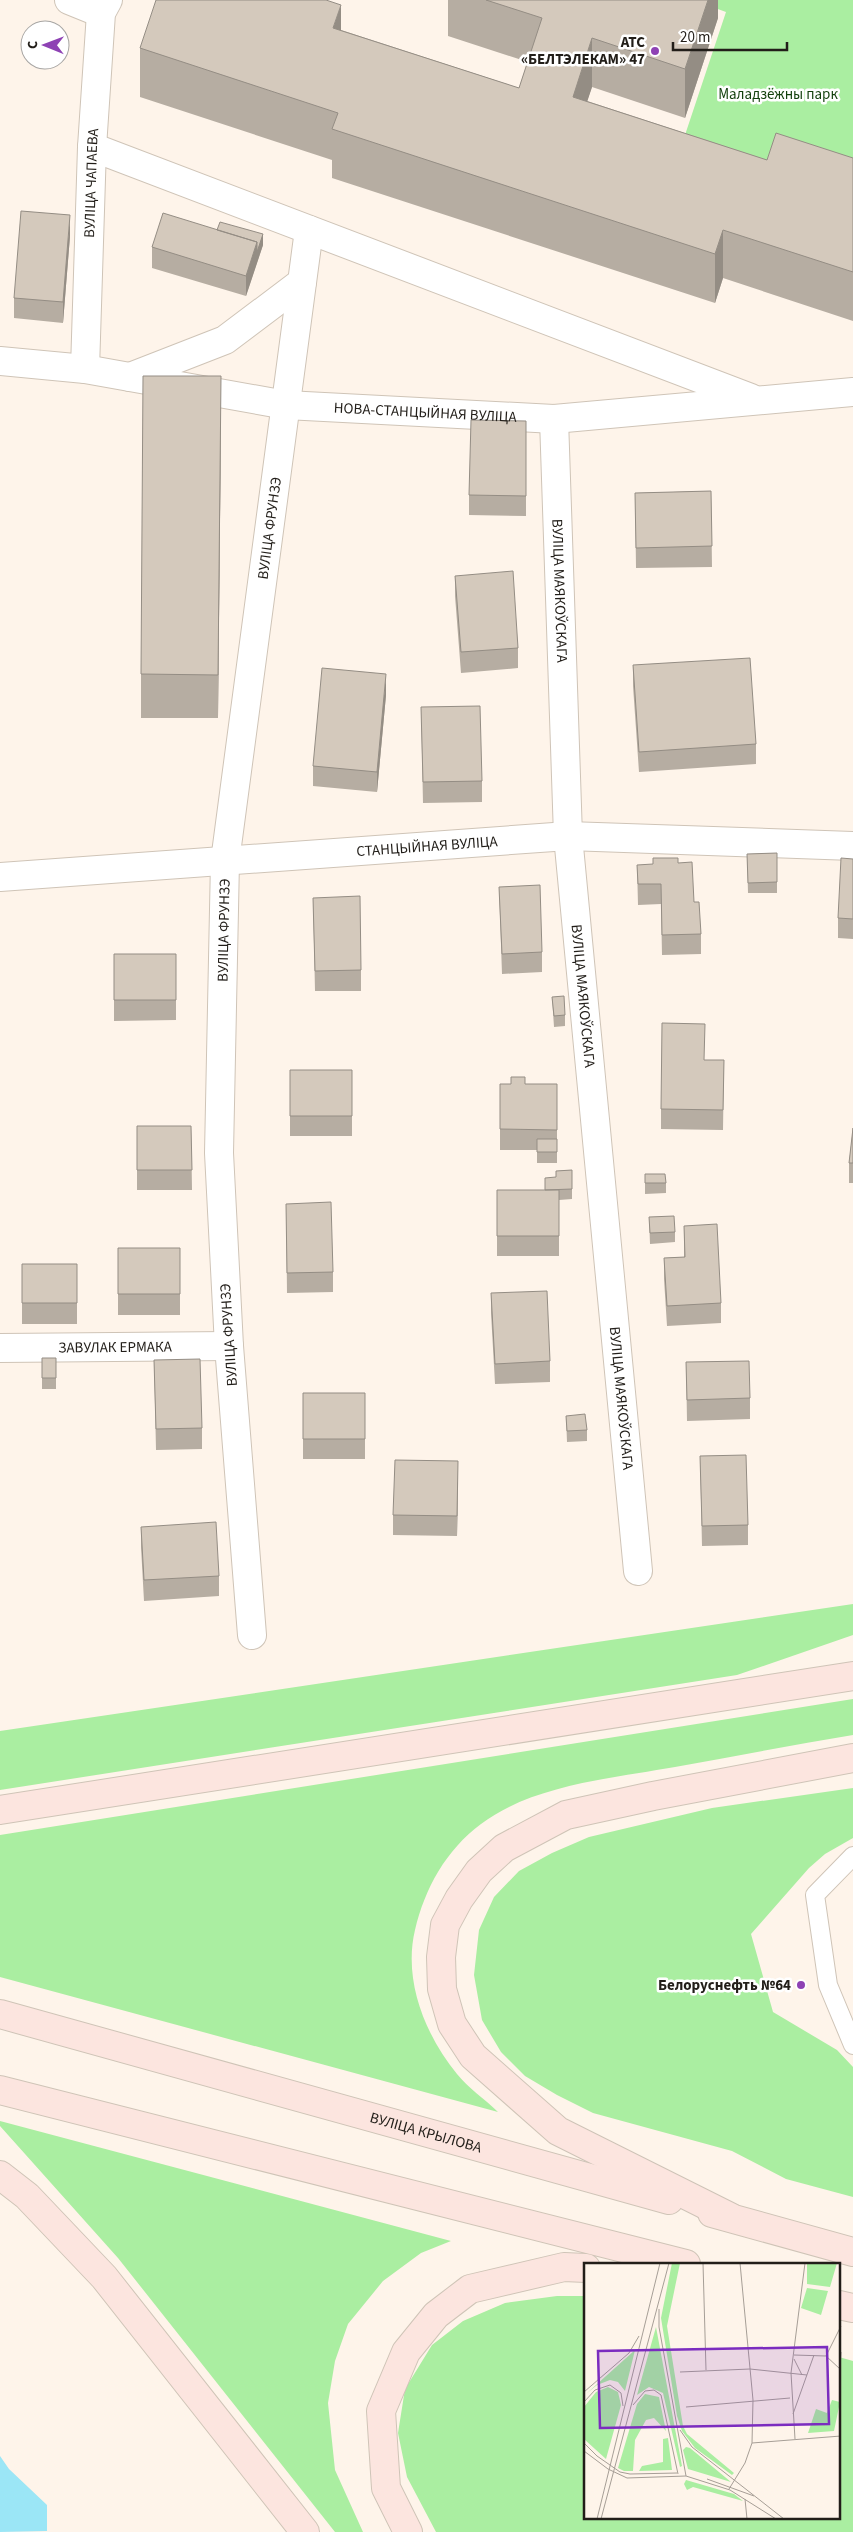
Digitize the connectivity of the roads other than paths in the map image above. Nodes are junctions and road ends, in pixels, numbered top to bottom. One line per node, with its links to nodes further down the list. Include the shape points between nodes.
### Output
1 (68, 0): 2 (street)
2 (104, 7): 3 (street, ВУЛІЦА ЧАПАЕВА)
3 (92, 147): 4 (street); 7 (street, ВУЛІЦА ЧАПАЕВА)
4 (309, 230): 5 (street, ВУЛІЦА ФРУНЗЭ); 10 (street)
5 (302, 282): 8 (street, via 225,340); 11 (street, ВУЛІЦА ФРУНЗЭ)
6 (0, 361): 7 (street, НОВА-СТАНЦЫЙНАЯ ВУЛІЦА)
7 (84, 369): 8 (street, НОВА-СТАНЦЫЙНАЯ ВУЛІЦА)
8 (129, 377): 11 (street, НОВА-СТАНЦЫЙНАЯ ВУЛІЦА)
9 (853, 392): 10 (street, НОВА-СТАНЦЫЙНАЯ ВУЛІЦА)
10 (757, 400): 12 (street, НОВА-СТАНЦЫЙНАЯ ВУЛІЦА)
11 (286, 405): 12 (street, НОВА-СТАНЦЫЙНАЯ ВУЛІЦА); 15 (street, ВУЛІЦА ФРУНЗЭ)
12 (554, 419): 13 (street, ВУЛІЦА МАЯКОЎСКАГА)
13 (568, 836): 14 (street, СТАНЦЫЙНАЯ ВУЛІЦА); 15 (street, СТАНЦЫЙНАЯ ВУЛІЦА); 19 (street, ВУЛІЦА МАЯКОЎСКАГА)
14 (853, 846)
15 (225, 861): 16 (street, СТАНЦЫЙНАЯ ВУЛІЦА); 17 (street, ВУЛІЦА ФРУНЗЭ, via 219,1153)
16 (0, 877)
17 (229, 1346): 18 (street, ЗАВУЛАК ЕРМАКА); 20 (street, ВУЛІЦА ФРУНЗЭ)
18 (0, 1348)
19 (638, 1571)
20 (252, 1635)
21 (853, 1662): 23 (main road)
22 (853, 1676): 23 (main road)
23 (810, 1683): 25 (main road)
24 (853, 1758): 31 (main road, via 566,1815 497,1854 478,1871 458,1899 446,1925 440,1957 442,1989 452,2024 473,2056 558,2132)
25 (0, 1810)
26 (853, 1856): 28 (lane, via 815,1895 828,1985)
27 (0, 2014): 31 (main road, ВУЛІЦА КРЫЛОВА)
28 (853, 2045)
29 (0, 2090): 33 (main road)
30 (0, 2175): 37 (main road, via 27,2196 104,2277)
31 (730, 2217): 32 (main road, ВУЛІЦА КРЫЛОВА)
32 (853, 2252)
33 (682, 2263)
34 (584, 2268): 38 (main road, via 564,2267 470,2289 436,2315 406,2352 381,2411 386,2488)
35 (840, 2305): 36 (main road)
36 (853, 2308)
37 (305, 2532)
38 (408, 2532)

